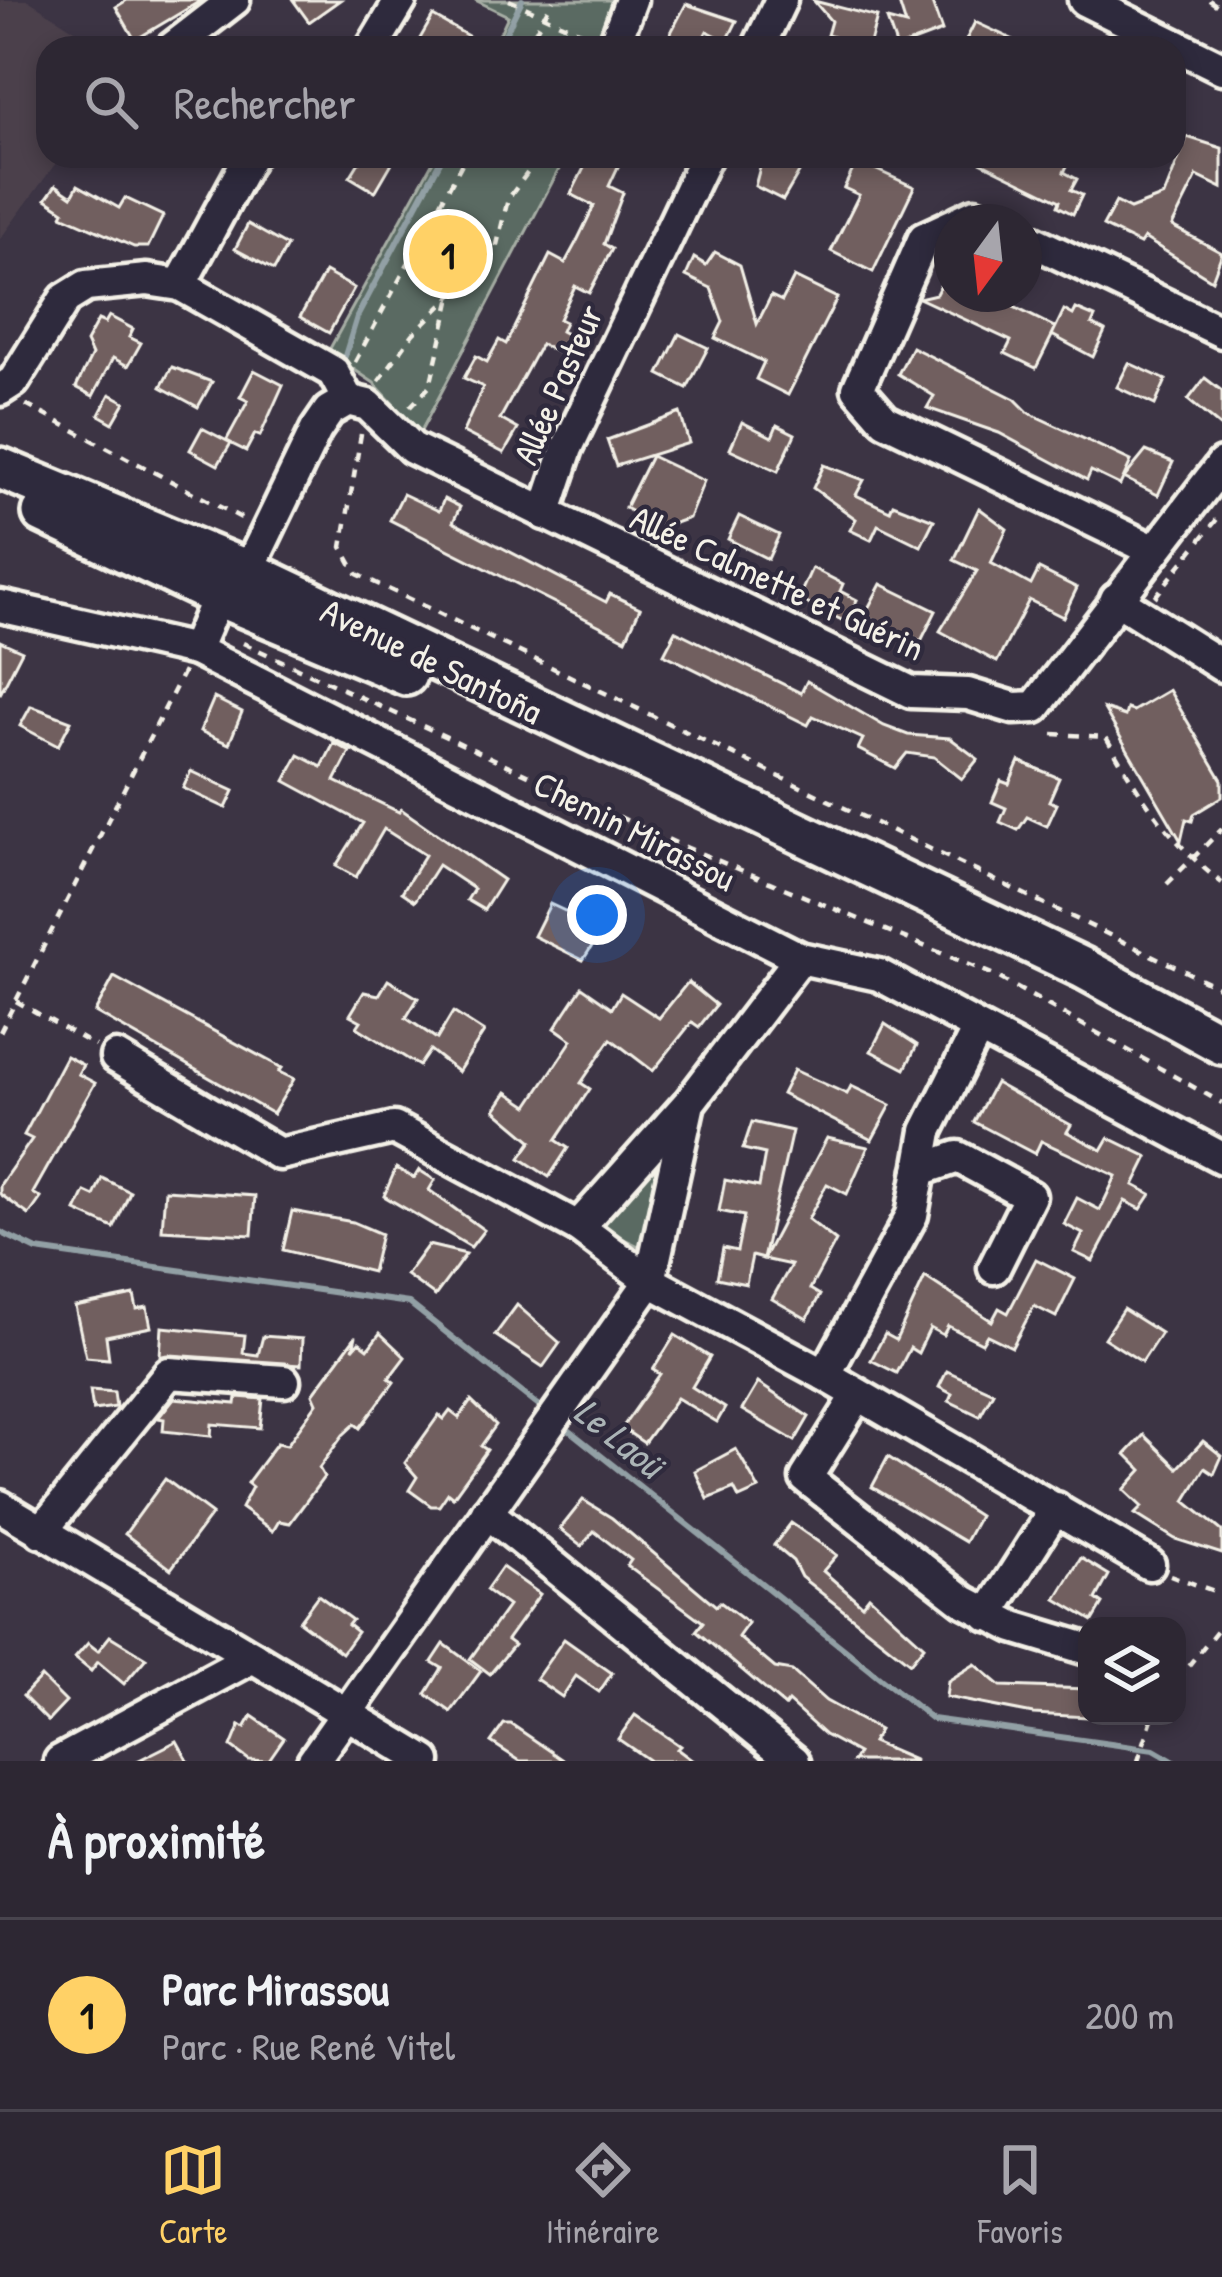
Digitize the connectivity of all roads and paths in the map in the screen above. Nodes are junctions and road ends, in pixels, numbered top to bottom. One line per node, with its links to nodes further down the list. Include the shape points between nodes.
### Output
1 (234, 0): 11 (street)
2 (400, 0): 12 (street)
3 (509, 0): 10 (path)
4 (553, 0): 10 (path)
5 (632, 0): 15 (street)
6 (781, 0): 16 (street)
7 (1084, 0): 17 (street)
8 (1209, 0): 9 (path)
9 (1222, 9)
10 (544, 15): 13 (path); 14 (path)
11 (188, 36)
12 (379, 36)
13 (533, 36)
14 (587, 36)
15 (617, 36)
16 (764, 36)
17 (1157, 36)
18 (1186, 50): 19 (street)
19 (1222, 68)
20 (244, 168): 26 (street)
21 (459, 168): 29 (path, via 374,320)
22 (531, 168): 27 (path, via 508,199 495,253)
23 (700, 168): 35 (street, Allée Pasteur, via 566,448)
24 (934, 233): 37 (street, via 924,238 859,389 885,421)
25 (1042, 246): 28 (street)
26 (180, 286): 29 (street, Allée Pasteur); 30 (street, via 86,286 65,299)
27 (451, 297): 29 (path); 31 (path, via 430,386)
28 (1222, 332)
29 (360, 392): 35 (street, Allée Pasteur, via 412,448); 36 (street, via 316,430); 51 (path, via 342,547 357,574)
30 (10, 396): 36 (path)
31 (398, 420)
32 (1222, 464): 37 (street, Allée Calmette et Guérin)
33 (0, 468): 38 (main road, Avenue de Santoña)
34 (0, 493): 38 (main road, Avenue de Santoña)
35 (545, 514): 39 (street, Allée Calmette et Guérin, via 911,692 968,694 1014,708 1035,706)
36 (266, 531): 38 (street)
37 (1153, 550): 39 (street, Allée Calmette et Guérin)
38 (233, 584): 41 (street); 47 (main road, Avenue de Santoña); 47 (main road, Avenue de Santoña, via 443,665)
39 (1116, 599): 43 (street)
40 (0, 606): 41 (street, Chemin Mirassou)
41 (196, 650): 50 (street, Chemin Mirassou); 52 (path)
42 (260, 650): 58 (path, via 679,844 994,975)
43 (1222, 666)
44 (1053, 734): 46 (path, via 1106,736 1137,792)
45 (1222, 829): 46 (path)
46 (1192, 858): 48 (path); 49 (path)
47 (859, 864): 55 (main road, Avenue de Santoña, via 1083,968)
48 (1222, 883)
49 (1167, 884)
50 (800, 958): 53 (street, Chemin Mirassou, via 879,975); 57 (street)
51 (1222, 989)
52 (16, 1001): 54 (path); 56 (path)
53 (979, 1028): 59 (street, Chemin Mirassou); 60 (street, via 927,1131)
54 (0, 1032)
55 (1222, 1044)
56 (116, 1057): 61 (street, via 280,1154 394,1128)
57 (688, 1102): 61 (street); 63 (street)
58 (1222, 1103)
59 (1222, 1158)
60 (920, 1170): 62 (street, via 958,1157 1030,1196); 64 (street, via 912,1215)
61 (578, 1227): 63 (street)
62 (994, 1268)
63 (650, 1281): 64 (street); 69 (street)
64 (825, 1375): 66 (street)
65 (284, 1382): 70 (street, via 169,1373)
66 (858, 1395): 68 (street); 73 (street, via 806,1478)
67 (0, 1506): 70 (street)
68 (1055, 1508): 71 (street); 73 (street)
69 (487, 1512): 78 (street); 84 (street)
70 (41, 1532): 76 (street)
71 (1149, 1564): 72 (path)
72 (1222, 1594)
73 (988, 1615): 75 (street)
74 (1222, 1624): 77 (path)
75 (1078, 1646)
76 (253, 1658): 78 (street); 81 (street)
77 (1186, 1669)
78 (349, 1714): 82 (street); 83 (street)
79 (1147, 1725): 80 (path)
80 (1138, 1759)
81 (60, 1761)
82 (314, 1761)
83 (425, 1761)
84 (794, 1761)

